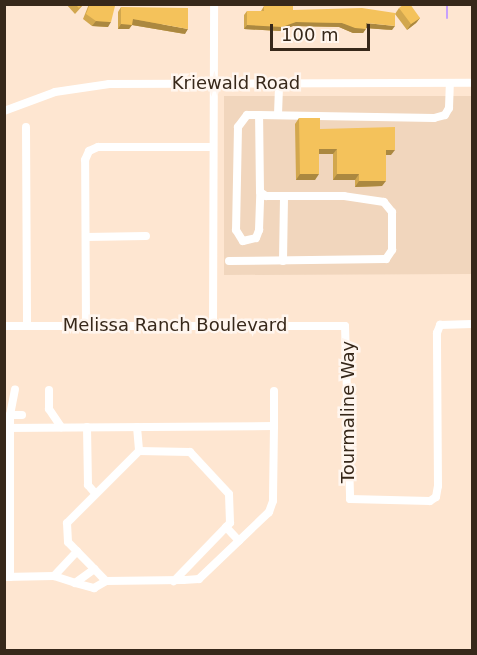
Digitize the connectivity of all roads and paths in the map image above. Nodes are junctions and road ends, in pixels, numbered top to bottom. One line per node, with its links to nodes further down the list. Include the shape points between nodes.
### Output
1 (214, 4): 2 (street)
2 (213, 83): 3 (street, Kriewald Road); 6 (street, Kriewald Road, via 85,86); 10 (street)
3 (279, 83): 4 (street, Kriewald Road); 8 (street)
4 (450, 83): 5 (street, Kriewald Road); 8 (street, via 450,108 445,115 434,118)
5 (472, 83)
6 (5, 110)
7 (259, 115): 8 (street); 11 (street); 11 (street, via 247,115 238,127 236,230 243,241 256,238 259,230)
8 (278, 115)
9 (26, 127): 20 (street)
10 (213, 147): 14 (street, via 98,147 89,151); 18 (street)
11 (260, 192): 12 (street)
12 (284, 196): 16 (street); 16 (street, via 358,197 384,202 392,212 392,250 386,259)
13 (146, 236): 14 (street)
14 (86, 237): 21 (street)
15 (229, 261): 16 (street)
16 (283, 261)
17 (472, 324): 22 (street, Tourmaline Way, via 440,325 436,497 430,501 350,499)
18 (213, 325): 21 (street, Melissa Ranch Boulevard); 22 (street, Melissa Ranch Boulevard)
19 (4, 326): 20 (street, Melissa Ranch Boulevard)
20 (27, 326): 21 (street, Melissa Ranch Boulevard)
21 (86, 326)
22 (345, 326)
23 (15, 389): 27 (street)
24 (49, 390): 32 (street, via 50,410)
25 (274, 391): 28 (street)
26 (22, 415): 27 (street)
27 (10, 416): 31 (street)
28 (274, 426): 30 (street); 37 (street, via 273,501 269,512)
29 (87, 427): 30 (street); 32 (street); 34 (street, via 88,485)
30 (137, 427): 33 (street)
31 (7, 428): 32 (street); 35 (street)
32 (61, 428)
33 (139, 451): 34 (street); 36 (street, via 190,452 229,494 230,523)
34 (95, 493): 38 (street, via 67,523 68,542)
35 (7, 503): 41 (street)
36 (226, 527): 37 (street); 43 (street)
37 (239, 541): 43 (street, via 199,579)
38 (77, 551): 39 (street); 40 (street)
39 (94, 569): 42 (street); 44 (street)
40 (54, 576): 41 (street); 44 (street)
41 (7, 577)
42 (106, 581): 43 (street); 44 (street, via 94,588)
43 (174, 581)
44 (75, 583)

